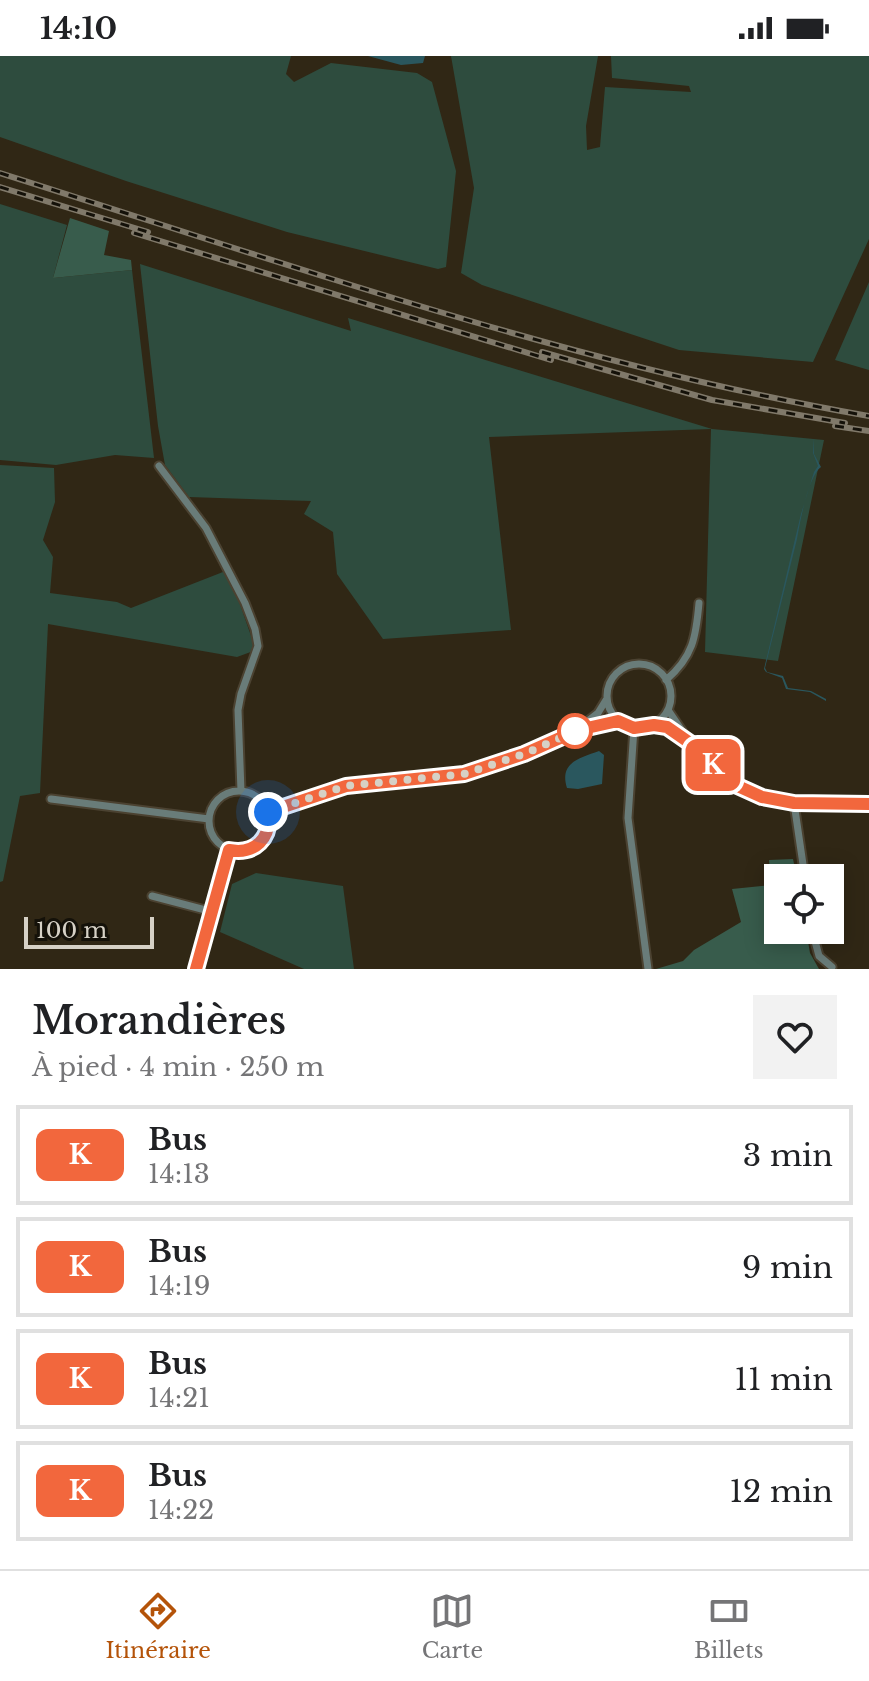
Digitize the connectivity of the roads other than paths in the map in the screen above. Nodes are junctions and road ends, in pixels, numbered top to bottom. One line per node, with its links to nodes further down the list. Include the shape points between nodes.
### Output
1 (159, 466): 11 (street, via 206,528 255,629 258,646 238,710)
2 (699, 603): 3 (street, via 696,636 680,668)
3 (666, 680): 4 (street, via 651,667 632,665 609,683); 5 (street)
4 (607, 699): 6 (street); 9 (street)
5 (668, 710): 7 (street); 10 (street)
6 (618, 721): 8 (street); 9 (street)
7 (654, 725): 8 (street); 10 (street, via 667,727)
8 (634, 728): 24 (street, via 628,818)
9 (578, 730): 15 (street, via 464,774 346,786)
10 (690, 743): 13 (street, via 731,783)
11 (241, 791): 15 (street, via 252,794); 16 (street, via 216,802)
12 (51, 799): 16 (street)
13 (794, 803): 14 (street); 18 (street)
14 (869, 804)
15 (268, 812): 17 (street, via 268,831 257,846)
16 (209, 819): 17 (street, via 214,838)
17 (229, 850): 20 (street)
18 (803, 864)
19 (152, 896): 20 (street)
20 (213, 912): 23 (street)
21 (816, 944): 22 (street, via 819,956)
22 (832, 967)
23 (196, 969)
24 (648, 969)

